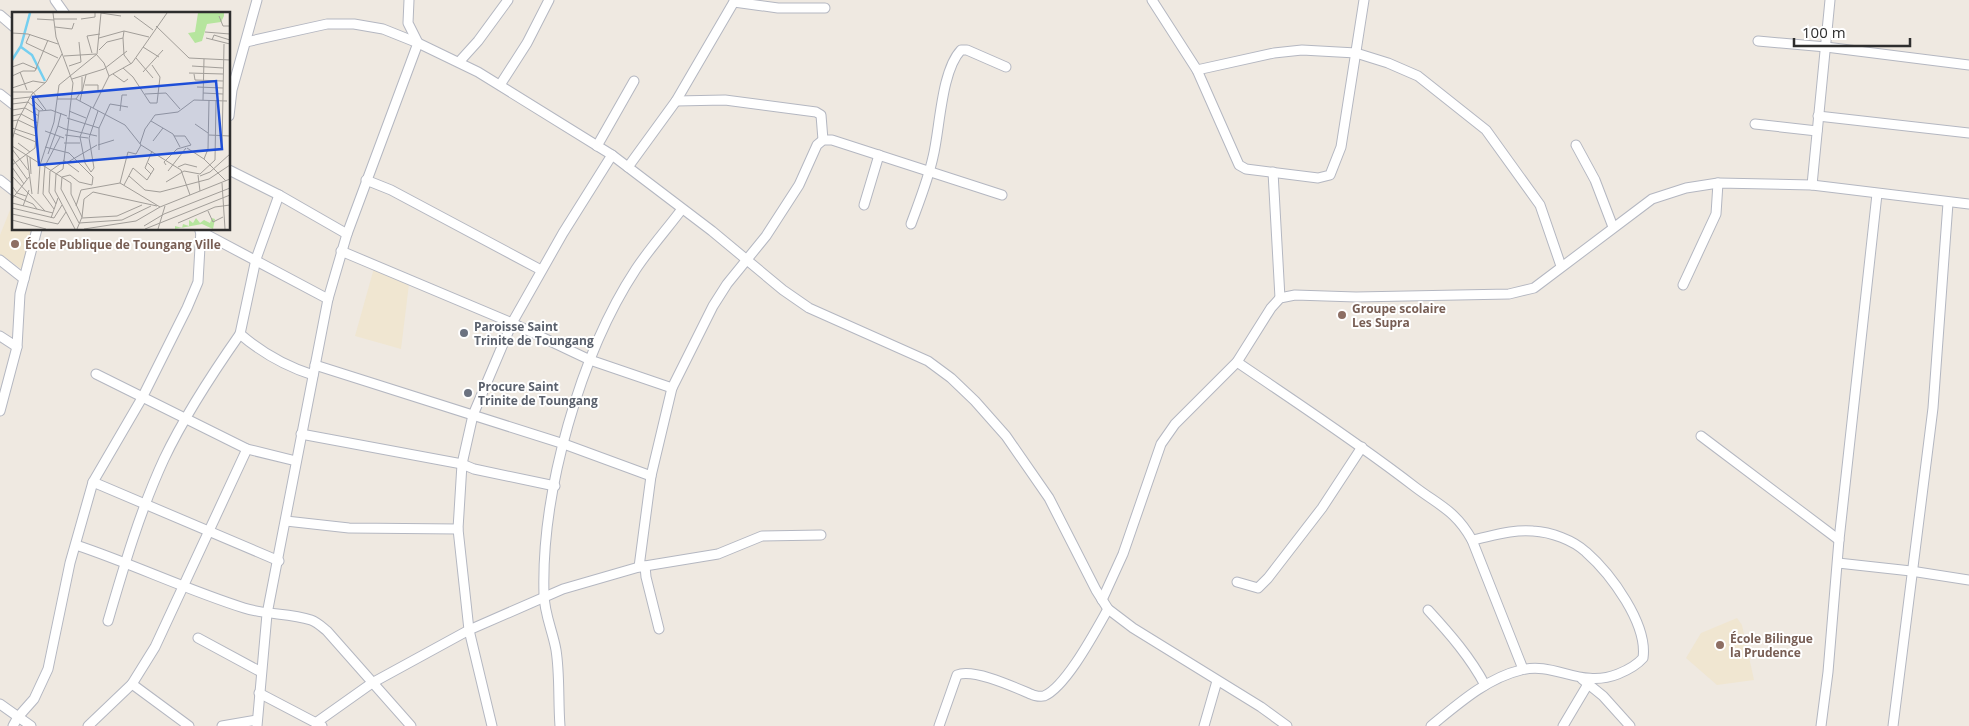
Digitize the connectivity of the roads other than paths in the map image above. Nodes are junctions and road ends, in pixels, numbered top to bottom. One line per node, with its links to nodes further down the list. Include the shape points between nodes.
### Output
1 (55, 0): 11 (street)
2 (258, 0): 15 (street)
3 (409, 0): 16 (street, via 408,23)
4 (508, 0): 19 (street)
5 (549, 0): 24 (street)
6 (1152, 0): 22 (street)
7 (1364, 0): 18 (street)
8 (1830, 0): 17 (street)
9 (734, 1): 10 (street, via 778,8); 26 (street)
10 (826, 8)
11 (64, 12)
12 (0, 15): 13 (street)
13 (12, 25)
14 (1758, 41): 17 (street)
15 (246, 42): 16 (street, via 327,24 354,24 383,29); 28 (street)
16 (418, 43): 19 (street); 43 (street)
17 (1826, 47): 20 (street); 29 (street)
18 (1356, 53): 22 (street, via 1274,52); 41 (street, via 1341,147 1330,175 1318,178); 63 (street, via 1418,76 1486,130 1540,205)
19 (459, 62): 24 (street)
20 (1969, 65)
21 (1006, 67): 40 (street, via 967,50 961,50 955,56 942,99 937,142)
22 (1197, 70): 41 (street, via 1239,165)
23 (634, 80): 35 (street)
24 (500, 85): 35 (street)
25 (0, 94): 27 (street)
26 (676, 101): 33 (street, via 725,100 816,112 823,122); 38 (street)
27 (12, 103)
28 (230, 107)
29 (1818, 116): 31 (street); 32 (street)
30 (1755, 124): 31 (street)
31 (1817, 131): 45 (street)
32 (1969, 133)
33 (823, 140): 36 (street); 61 (street, via 817,145 794,193)
34 (1576, 144): 55 (street, via 1595,180)
35 (597, 146): 37 (street)
36 (879, 154): 40 (street); 52 (street)
37 (612, 155): 38 (street); 64 (street)
38 (628, 167): 53 (street)
39 (230, 170): 48 (street)
40 (929, 171): 49 (street); 54 (street)
41 (1272, 172): 67 (street)
42 (0, 180): 46 (street)
43 (366, 180): 58 (street); 64 (street, via 391,190)
44 (1718, 183): 45 (street); 55 (street, via 1686,188 1652,199); 66 (street, via 1716,214)
45 (1812, 185): 47 (street)
46 (12, 189)
47 (1877, 194): 50 (street); 99 (street)
48 (279, 195): 58 (street); 60 (street)
49 (1002, 195)
50 (1948, 203): 51 (street); 105 (street, via 1933,408)
51 (1969, 204)
52 (864, 205)
53 (682, 208): 61 (street); 73 (street, via 636,269)
54 (911, 224)
55 (1613, 227): 63 (street)
56 (37, 230): 65 (street)
57 (200, 230): 60 (street); 79 (street, via 198,282)
58 (347, 234): 59 (street)
59 (342, 251): 68 (street); 69 (street)
60 (256, 259): 68 (street); 70 (street)
61 (747, 259): 78 (street, via 713,306); 110 (street, via 809,308 928,362 951,378 1006,436 1038,482)
62 (0, 260): 65 (street)
63 (1561, 266): 67 (street, via 1534,288 1509,294 1356,297 1295,294)
64 (541, 270): 69 (street)
65 (24, 279): 72 (street)
66 (1683, 285)
67 (1280, 298): 74 (street)
68 (328, 299): 75 (street)
69 (512, 323): 73 (street); 81 (street)
70 (240, 334): 77 (street, via 269,356); 82 (street)
71 (0, 336): 72 (street)
72 (17, 346): 80 (street)
73 (590, 360): 78 (street); 85 (street)
74 (1237, 362): 86 (street); 110 (street, via 1175,424 1161,444 1123,554)
75 (315, 365): 77 (street); 81 (street)
76 (96, 374): 79 (street)
77 (313, 375): 83 (street)
78 (672, 388): 90 (street)
79 (142, 398): 82 (street); 91 (street)
80 (0, 411)
81 (473, 415): 85 (street); 89 (street)
82 (185, 420): 87 (street); 93 (street)
83 (301, 434): 88 (street); 89 (street)
84 (1701, 436): 99 (street)
85 (564, 444): 90 (street); 92 (street)
86 (1362, 447): 98 (street, via 1446,508 1463,523); 107 (street, via 1322,508 1268,578 1258,588)
87 (247, 449): 88 (street); 96 (street)
88 (296, 461): 94 (street)
89 (462, 464): 92 (street); 95 (street)
90 (651, 476): 104 (street)
91 (93, 482): 93 (street); 100 (street)
92 (555, 486): 109 (street, via 545,552)
93 (145, 505): 96 (street); 101 (street)
94 (286, 521): 95 (street, via 385,530); 102 (street)
95 (458, 529): 116 (street)
96 (208, 531): 102 (street); 108 (street)
97 (821, 535): 104 (street, via 762,536 718,554)
98 (1472, 540): 118 (street); 121 (street, via 1534,530 1560,536 1585,551 1607,574 1642,635 1643,658 1637,665 1605,679)
99 (1839, 540): 103 (street)
100 (76, 545): 101 (street); 127 (street, via 48,669 34,699)
101 (125, 561): 108 (street); 114 (street)
102 (279, 561): 113 (street)
103 (1838, 563): 105 (street); 144 (street)
104 (642, 566): 109 (street); 115 (street)
105 (1911, 570): 106 (street); 145 (street)
106 (1969, 580)
107 (1237, 582)
108 (183, 584): 113 (street, via 216,599); 123 (street, via 154,648)
109 (544, 596): 116 (street); 137 (street, via 556,651)
110 (1102, 600): 111 (street)
111 (1108, 609): 120 (street); 138 (street, via 1080,657 1051,692 1042,697 1033,695 963,672 957,675)
112 (1428, 610): 124 (street, via 1455,638)
113 (267, 614): 119 (street); 122 (street, via 313,620 327,631)
114 (108, 621)
115 (659, 629)
116 (469, 630): 122 (street); 136 (street)
117 (198, 638): 119 (street)
118 (1522, 669): 121 (street, via 1554,671); 124 (street)
119 (261, 672): 125 (street)
120 (1217, 681): 139 (street); 140 (street)
121 (1585, 682): 142 (street); 143 (street)
122 (372, 683): 129 (street); 135 (street)
123 (132, 684): 132 (street); 133 (street)
124 (1485, 685): 141 (street)
125 (260, 692): 128 (street); 129 (street)
126 (2, 705): 127 (street)
127 (18, 717): 130 (street); 131 (street)
128 (257, 723): 134 (street)
129 (319, 724)
130 (13, 726)
131 (31, 726)
132 (88, 726)
133 (189, 726)
134 (222, 726)
135 (411, 726)
136 (492, 726)
137 (560, 726)
138 (939, 726)
139 (1204, 726)
140 (1286, 726)
141 (1431, 726)
142 (1563, 726)
143 (1630, 726)
144 (1821, 726)
145 (1893, 726)

